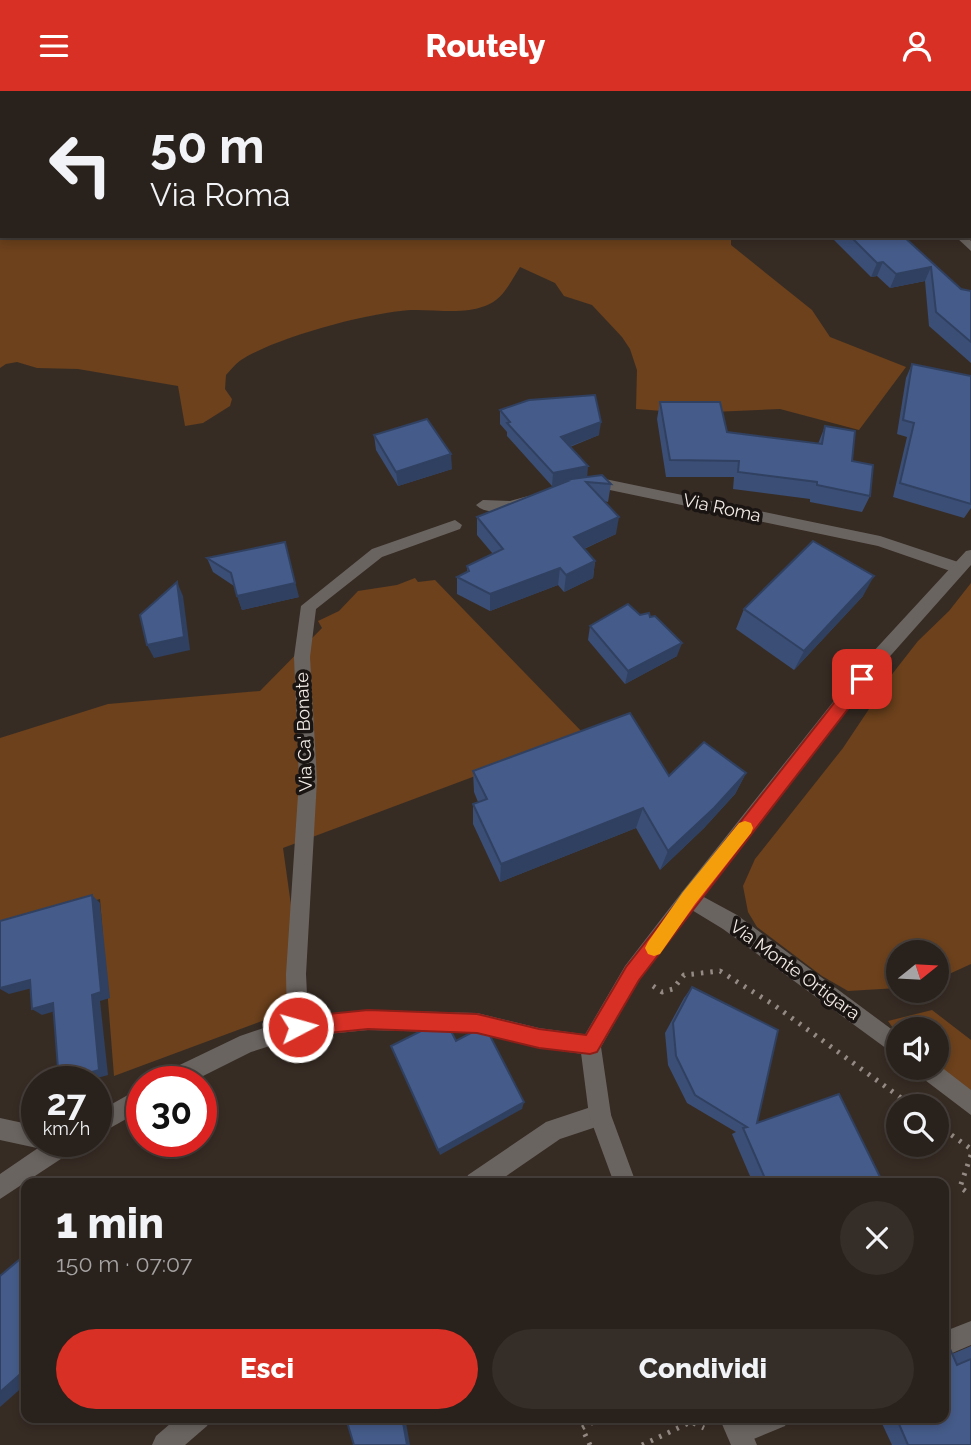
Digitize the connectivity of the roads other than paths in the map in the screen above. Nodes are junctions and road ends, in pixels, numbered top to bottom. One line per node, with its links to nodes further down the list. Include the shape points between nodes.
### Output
1 (568, 489): 5 (street, Via Roma, via 605,484)
2 (543, 497): 3 (street, via 510,506)
3 (483, 505)
4 (455, 525): 7 (street, Via Ca' Bonate, via 377,553 309,606 302,657 308,780 296,974)
5 (965, 562): 6 (street, Via Roma, via 878,658)
6 (689, 898): 8 (street, Via Monte Ortigara, via 730,922); 9 (street, Via Roma, via 632,973)
7 (298, 1027): 9 (street, via 368,1020 477,1023); 10 (street, via 247,1043)
8 (886, 1038)
9 (590, 1045): 13 (street)
10 (201, 1066)
11 (941, 1080): 12 (street)
12 (971, 1104)
13 (600, 1115): 17 (street, via 554,1130); 18 (street)
14 (0, 1129): 15 (street)
15 (21, 1134)
16 (42, 1157): 19 (street)
17 (483, 1178)
18 (623, 1178)
19 (0, 1188)
20 (971, 1333): 21 (street)
21 (949, 1342)
22 (191, 1423): 25 (street)
23 (761, 1423): 24 (street)
24 (738, 1432)
25 (165, 1445)

